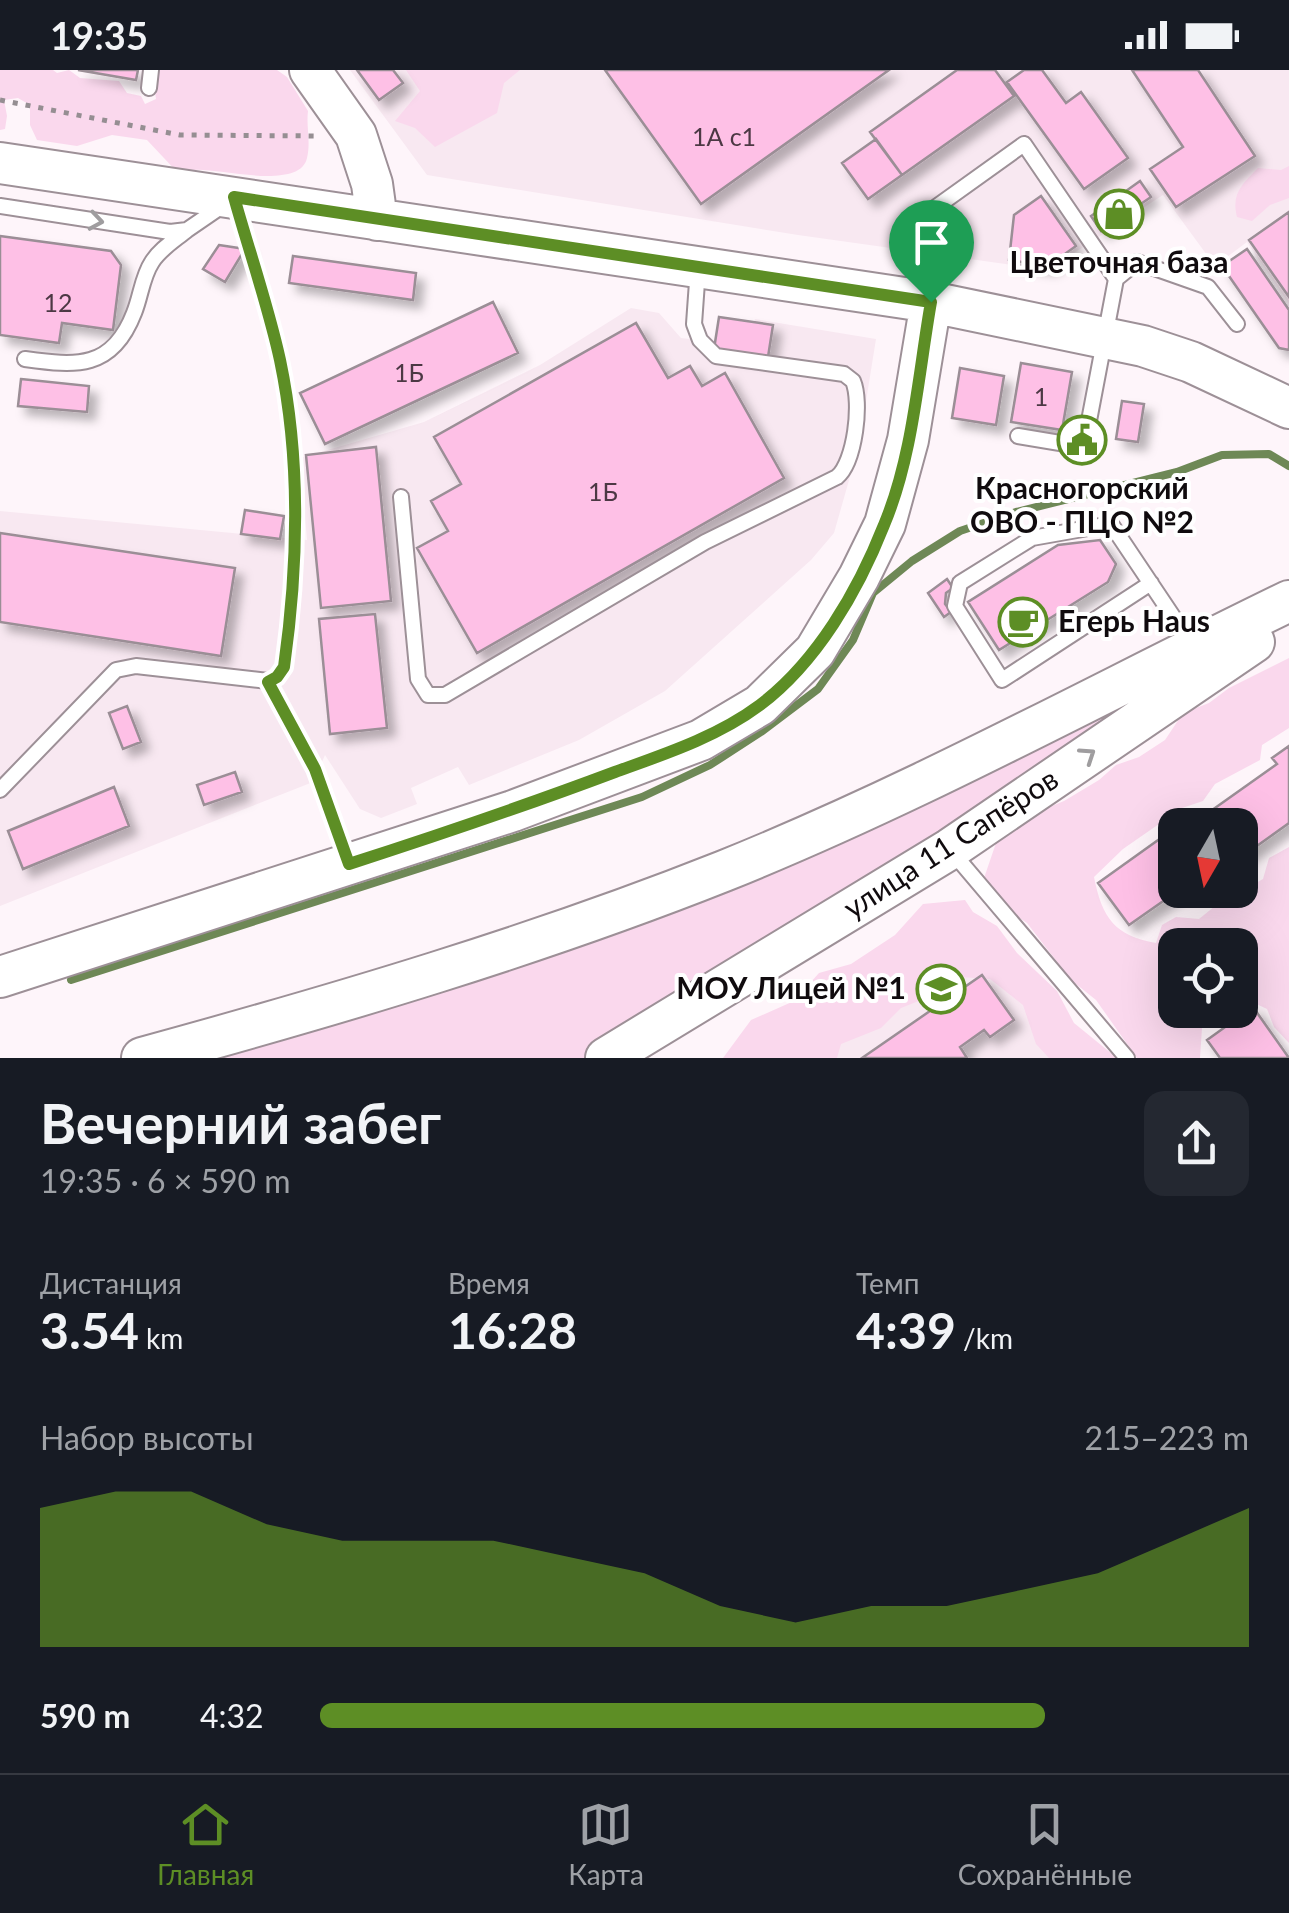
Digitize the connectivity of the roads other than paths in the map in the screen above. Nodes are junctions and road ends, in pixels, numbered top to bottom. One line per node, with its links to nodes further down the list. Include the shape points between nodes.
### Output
1 (151, 70): 3 (lane)
2 (310, 70): 7 (street, via 356,135)
3 (149, 88)
4 (0, 163): 5 (street)
5 (234, 197): 7 (street); 9 (lane); 22 (lane, via 279,357 294,487 289,630 284,667)
6 (0, 206): 9 (lane, one-way to 9)
7 (377, 220): 10 (street)
8 (918, 220): 11 (lane, via 1024,144)
9 (187, 230): 15 (lane, via 153,260 133,316 113,346 87,364)
10 (698, 268): 12 (street); 18 (lane, via 694,324 716,356 853,380 858,408 849,461 837,478 705,542 436,698 418,679)
11 (1116, 279): 13 (lane, via 1137,262 1208,287); 14 (lane)
12 (931, 302): 14 (street); 25 (street, via 908,440 885,524 815,651 760,705 701,740)
13 (1237, 324)
14 (1105, 336): 16 (street, via 1191,362); 17 (lane, via 1084,446)
15 (25, 359)
16 (1289, 408)
17 (1018, 436)
18 (402, 497)
19 (1151, 583): 19 (lane, via 1002,680 955,606 960,583 1032,538 1111,524); 21 (lane)
20 (1282, 605): 21 (street); 24 (street, улица 11 Сапёров, one-way to 20)
21 (1194, 648): 27 (street, via 934,778 724,871 503,952)
22 (268, 682): 23 (lane, via 136,666 116,670); 25 (lane, via 315,769)
23 (0, 790)
24 (950, 849): 28 (street, улица 11 Сапёров); 29 (lane)
25 (349, 864): 26 (street)
26 (0, 977)
27 (142, 1058)
28 (606, 1058)
29 (1127, 1058)

